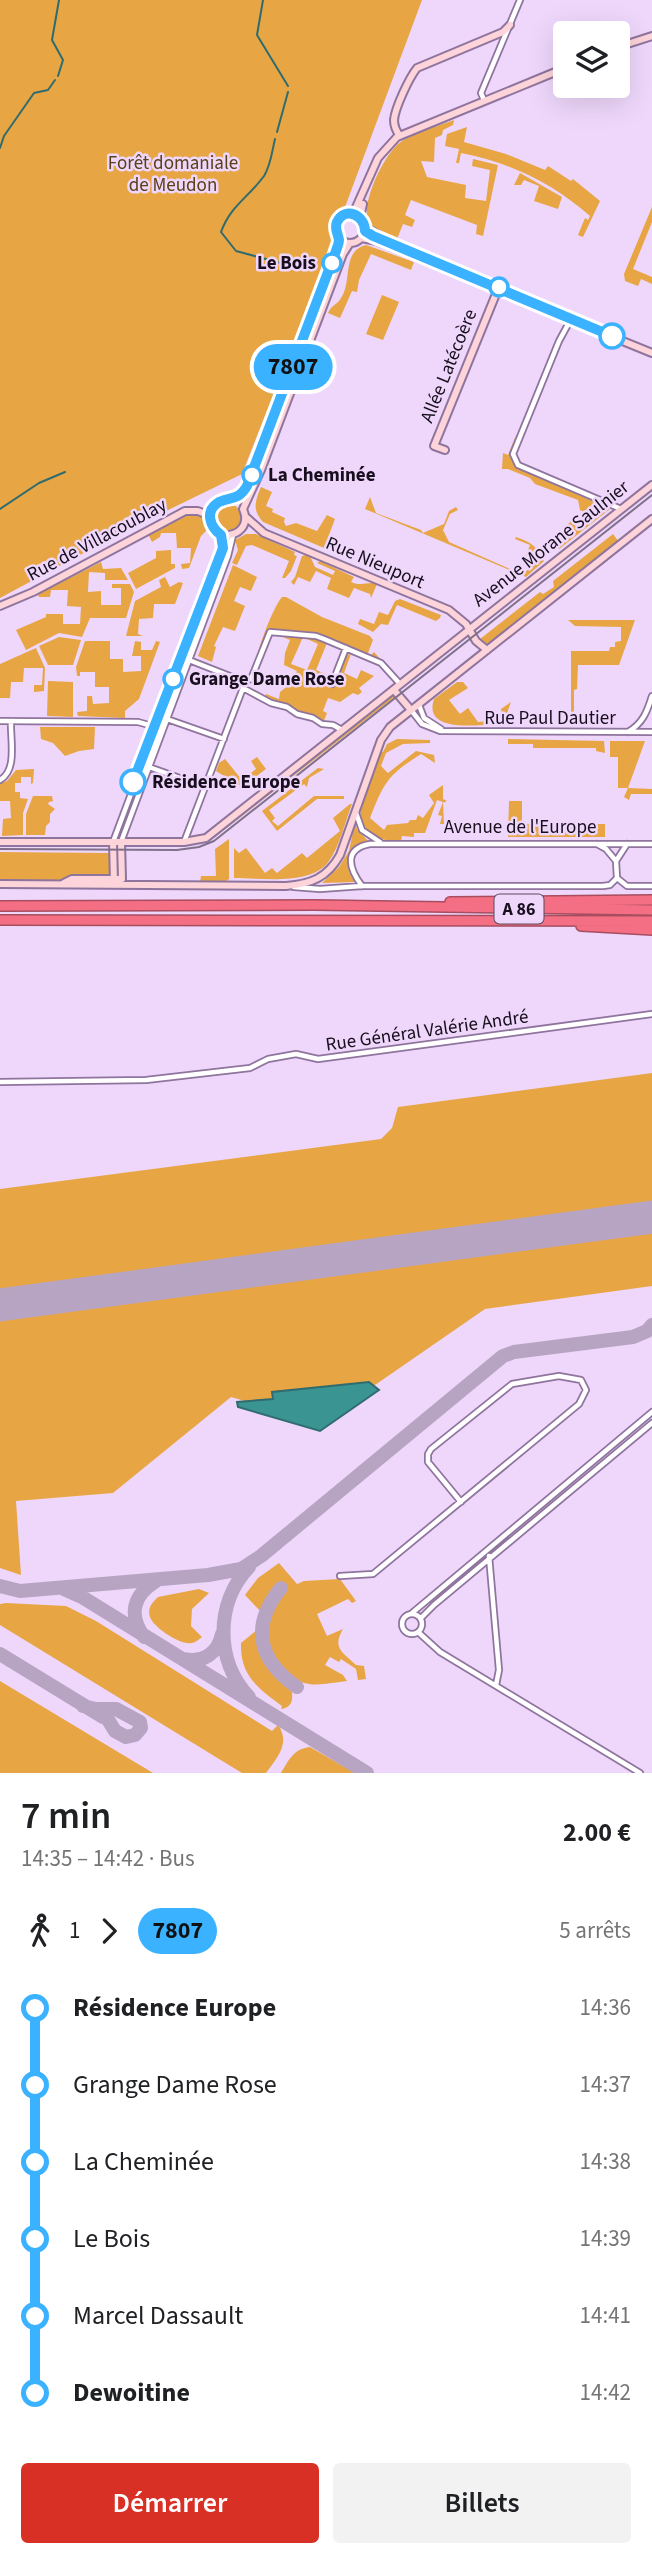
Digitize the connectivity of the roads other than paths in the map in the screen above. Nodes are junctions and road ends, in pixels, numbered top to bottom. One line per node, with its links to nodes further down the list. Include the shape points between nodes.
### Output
1 (520, 0): 2 (street)
2 (510, 25): 4 (street); 6 (street)
3 (652, 36): 5 (street)
4 (490, 38): 6 (street); 9 (street, via 417,68 395,114)
5 (630, 43)
6 (500, 50): 8 (street, via 481,93)
7 (553, 73): 8 (street)
8 (484, 100): 9 (street)
9 (400, 136): 10 (street, via 378,158)
10 (356, 215): 11 (street); 12 (street, via 339,219)
11 (365, 227): 13 (street); 15 (street)
12 (339, 238): 14 (street); 20 (street, via 250,481)
13 (361, 238): 14 (street); 15 (street)
14 (350, 243): 21 (street)
15 (498, 289): 16 (street); 18 (street, Allée Latécoère, via 434,446)
16 (571, 319): 17 (street); 22 (street, via 513,454 518,465)
17 (652, 353)
18 (445, 450)
19 (652, 485): 22 (street, Avenue Morane Saulnier)
20 (232, 500): 21 (street); 23 (street, via 218,503)
21 (243, 509): 24 (street)
22 (621, 509): 31 (street, Avenue Morane Saulnier)
23 (210, 516): 28 (street, via 212,527); 30 (street, Rue de Villacoublay, via 198,510 184,512)
24 (246, 517): 26 (street); 27 (street, Rue Nieuport)
25 (652, 519): 33 (street)
26 (241, 530): 27 (street, Rue Nieuport); 29 (street)
27 (264, 533): 31 (street, Rue Nieuport, via 449,610)
28 (221, 535): 29 (street); 46 (street, via 223,548)
29 (233, 535): 34 (street)
30 (0, 606)
31 (470, 628): 33 (street, Avenue Morane Saulnier); 37 (street, Avenue Morane Saulnier)
32 (346, 649): 35 (street, via 316,636 270,632 251,679); 36 (street); 37 (street, via 378,661)
33 (487, 650): 41 (street)
34 (189, 660): 35 (street); 43 (street)
35 (242, 681): 38 (street)
36 (332, 684)
37 (401, 685): 39 (street, Avenue Morane Saulnier)
38 (243, 688): 48 (street); 52 (street)
39 (394, 690): 42 (street); 48 (street, Avenue Morane Saulnier)
40 (652, 696): 50 (street, via 645,716)
41 (419, 705): 42 (street); 49 (street, via 428,723)
42 (411, 710): 49 (street, Rue Paul Dautier, via 428,727); 56 (street, via 381,740)
43 (167, 719): 47 (street); 52 (street)
44 (0, 721): 45 (street)
45 (11, 721): 46 (street); 54 (street, via 11,768)
46 (155, 726): 47 (street); 58 (street)
47 (163, 729): 53 (street)
48 (342, 730): 60 (street, Avenue Morane Saulnier, via 206,838)
49 (448, 731): 50 (street, Rue Paul Dautier)
50 (627, 732): 51 (street, Rue Paul Dautier)
51 (652, 732)
52 (224, 739): 55 (street)
53 (149, 767): 55 (street); 59 (street)
54 (0, 779)
55 (205, 787): 60 (street)
56 (356, 812): 61 (street, via 362,830); 69 (street, via 340,856 328,872 306,884)
57 (0, 842): 58 (street)
58 (113, 842): 59 (street); 67 (street)
59 (121, 842): 60 (street); 67 (street, via 122,879)
60 (184, 842)
61 (388, 844): 62 (street, Avenue de l'Europe); 70 (street, Avenue de l'Europe, via 363,845 352,856 353,874)
62 (596, 844): 63 (street, Avenue de l'Europe); 65 (street)
63 (627, 844): 64 (street, Avenue de l'Europe); 65 (street)
64 (652, 844)
65 (617, 861): 66 (street)
66 (617, 878): 70 (street, via 603,886); 71 (street, via 627,886)
67 (114, 882): 68 (street); 69 (street)
68 (0, 884)
69 (286, 886): 70 (street)
70 (362, 886)
71 (652, 886)
72 (652, 900): 74 (highway)
73 (0, 906): 74 (highway, A 86)
74 (385, 906): 75 (highway, A 86)
75 (652, 910)
76 (0, 920): 77 (highway, A 86)
77 (544, 921): 78 (highway, A 86); 79 (highway)
78 (652, 921)
79 (652, 930)
80 (652, 1014): 81 (street, Rue Général Valérie André, via 318,1059 288,1055 250,1068 146,1080)
81 (0, 1082)
82 (652, 1412): 85 (street)
83 (652, 1423): 86 (street)
84 (461, 1502): 84 (street, via 428,1462 432,1449 512,1384 559,1376 581,1380 586,1390 579,1404); 87 (street, via 373,1574)
85 (488, 1549): 86 (street); 88 (street)
86 (489, 1559): 89 (street); 91 (street, via 499,1670)
87 (340, 1576)
88 (412, 1613): 89 (street); 90 (street, via 403,1618 402,1629)
89 (421, 1618): 90 (street)
90 (418, 1632): 91 (street, via 440,1652)
91 (496, 1685): 92 (street)
92 (640, 1773)

